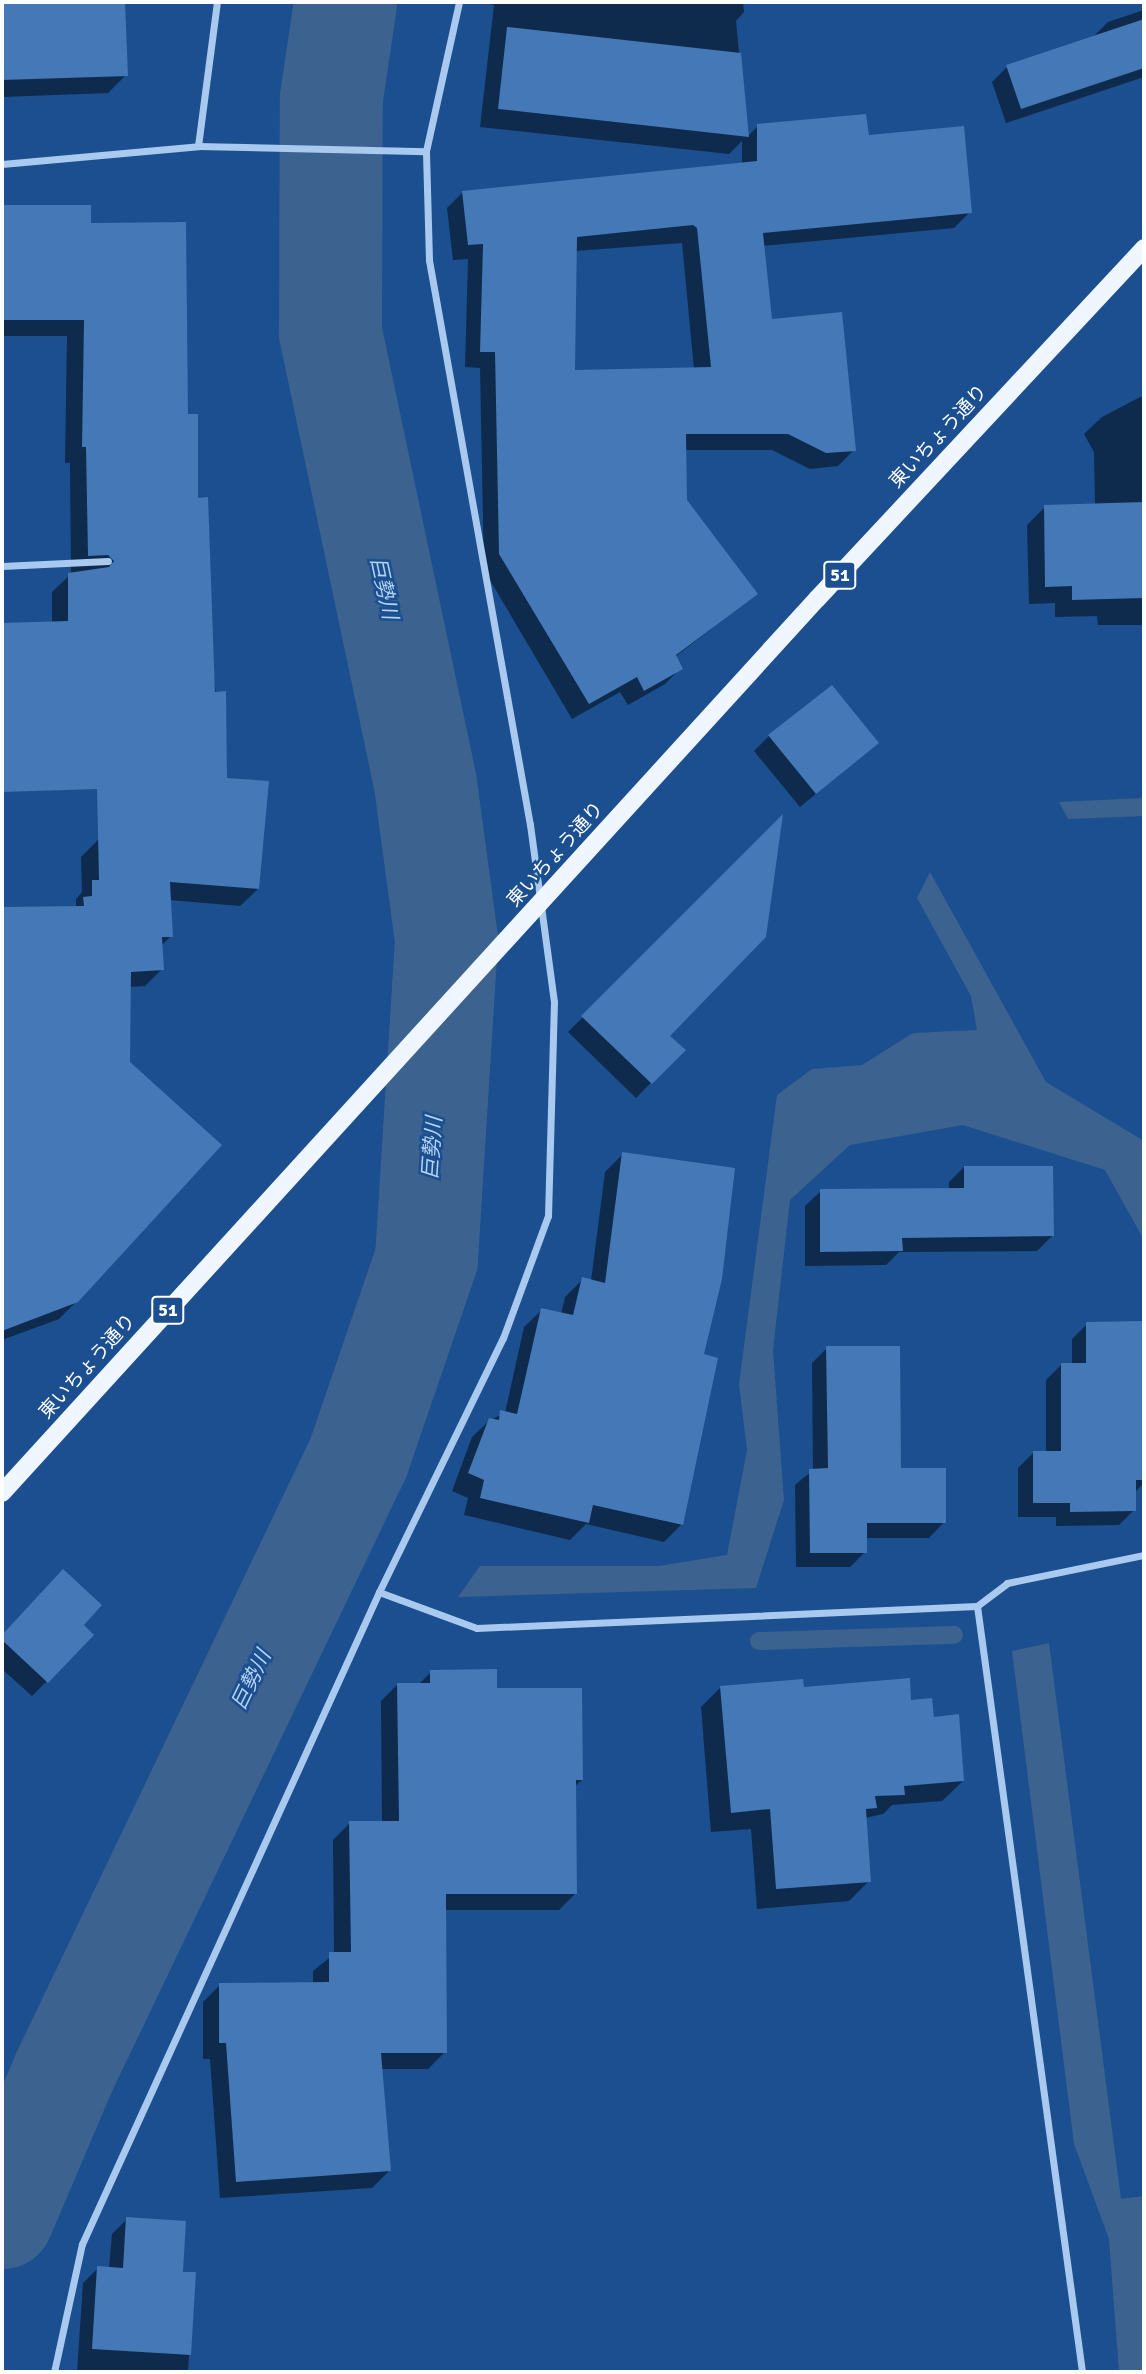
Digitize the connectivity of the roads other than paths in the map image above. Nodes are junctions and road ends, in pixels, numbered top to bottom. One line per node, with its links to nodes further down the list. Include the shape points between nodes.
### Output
1 (217, 2): 3 (street)
2 (459, 2): 4 (street)
3 (198, 146): 4 (street); 5 (street)
4 (426, 151): 9 (street, via 429,260 530,825)
5 (2, 164)
6 (1144, 248): 9 (main road, 東いちょう通り / 51)
7 (108, 561): 8 (street)
8 (2, 566)
9 (539, 905): 10 (main road, 東いちょう通り / 51); 12 (street, via 554,1002 548,1216 503,1338)
10 (2, 1493)
11 (1144, 1555): 13 (street, via 1007,1583)
12 (379, 1592): 13 (street, via 477,1628); 14 (street, via 82,2244)
13 (977, 1606): 15 (street)
14 (54, 2372)
15 (1082, 2372)

